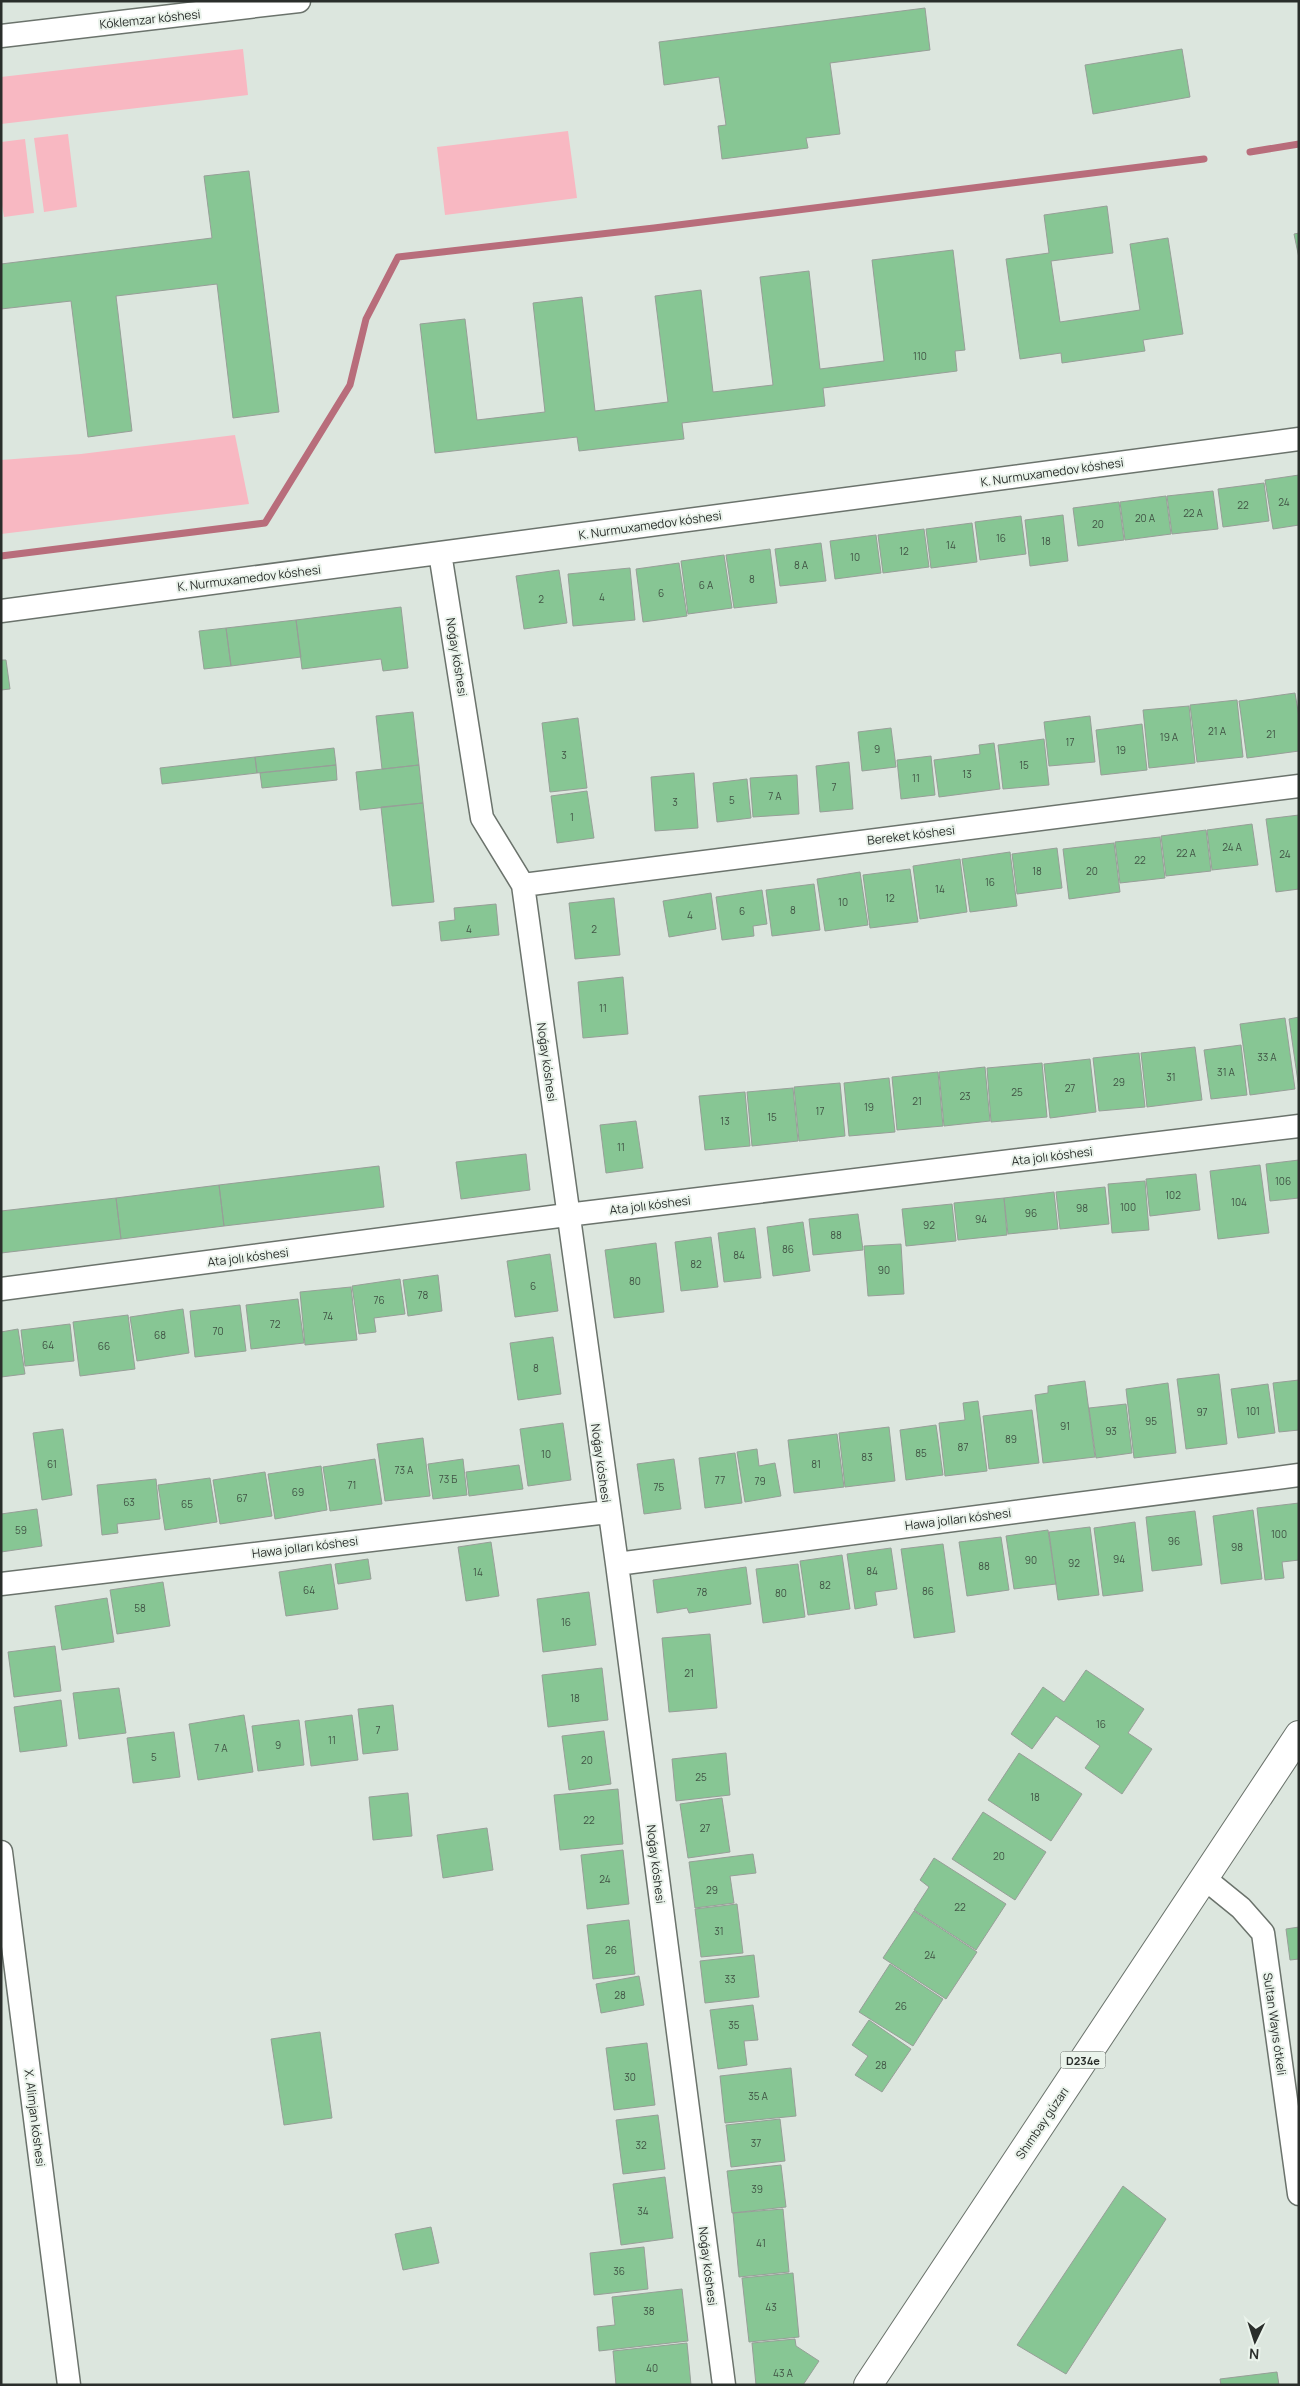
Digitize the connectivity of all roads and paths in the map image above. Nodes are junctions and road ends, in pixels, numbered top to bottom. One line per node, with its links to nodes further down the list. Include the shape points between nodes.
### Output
1 (299, 1): 2 (street, Kóklemzar kóshesi)
2 (1, 36)
3 (1299, 439): 4 (street, K. Nurmuxamedov kóshesi)
4 (440, 553): 5 (street, K. Nurmuxamedov kóshesi); 7 (street, Noǵay kóshesi, via 482,818)
5 (1, 611)
6 (1299, 786): 7 (street, Bereket kóshesi)
7 (523, 885): 9 (street, Noǵay kóshesi)
8 (1299, 1126): 9 (street, Ata jolı kóshesi)
9 (567, 1215): 10 (street, Ata jolı kóshesi); 12 (street, Noǵay kóshesi)
10 (1, 1289)
11 (1299, 1475): 13 (street, Hawa jolları kóshesi)
12 (608, 1512): 13 (street, Noǵay kóshesi); 14 (street, Hawa jolları kóshesi)
13 (617, 1564): 20 (street, Noǵay kóshesi)
14 (1, 1584)
15 (1299, 1736): 17 (main road, Shımbay gúzarı / D234e)
16 (1, 1852): 19 (street, X. Alimjan kóshesi)
17 (1204, 1878): 18 (street, Sultan Wayıs ótkeli, via 1242,1908 1263,1933); 21 (main road, Shımbay gúzarı / D234e)
18 (1299, 2194)
19 (69, 2385)
20 (724, 2385)
21 (868, 2385)

